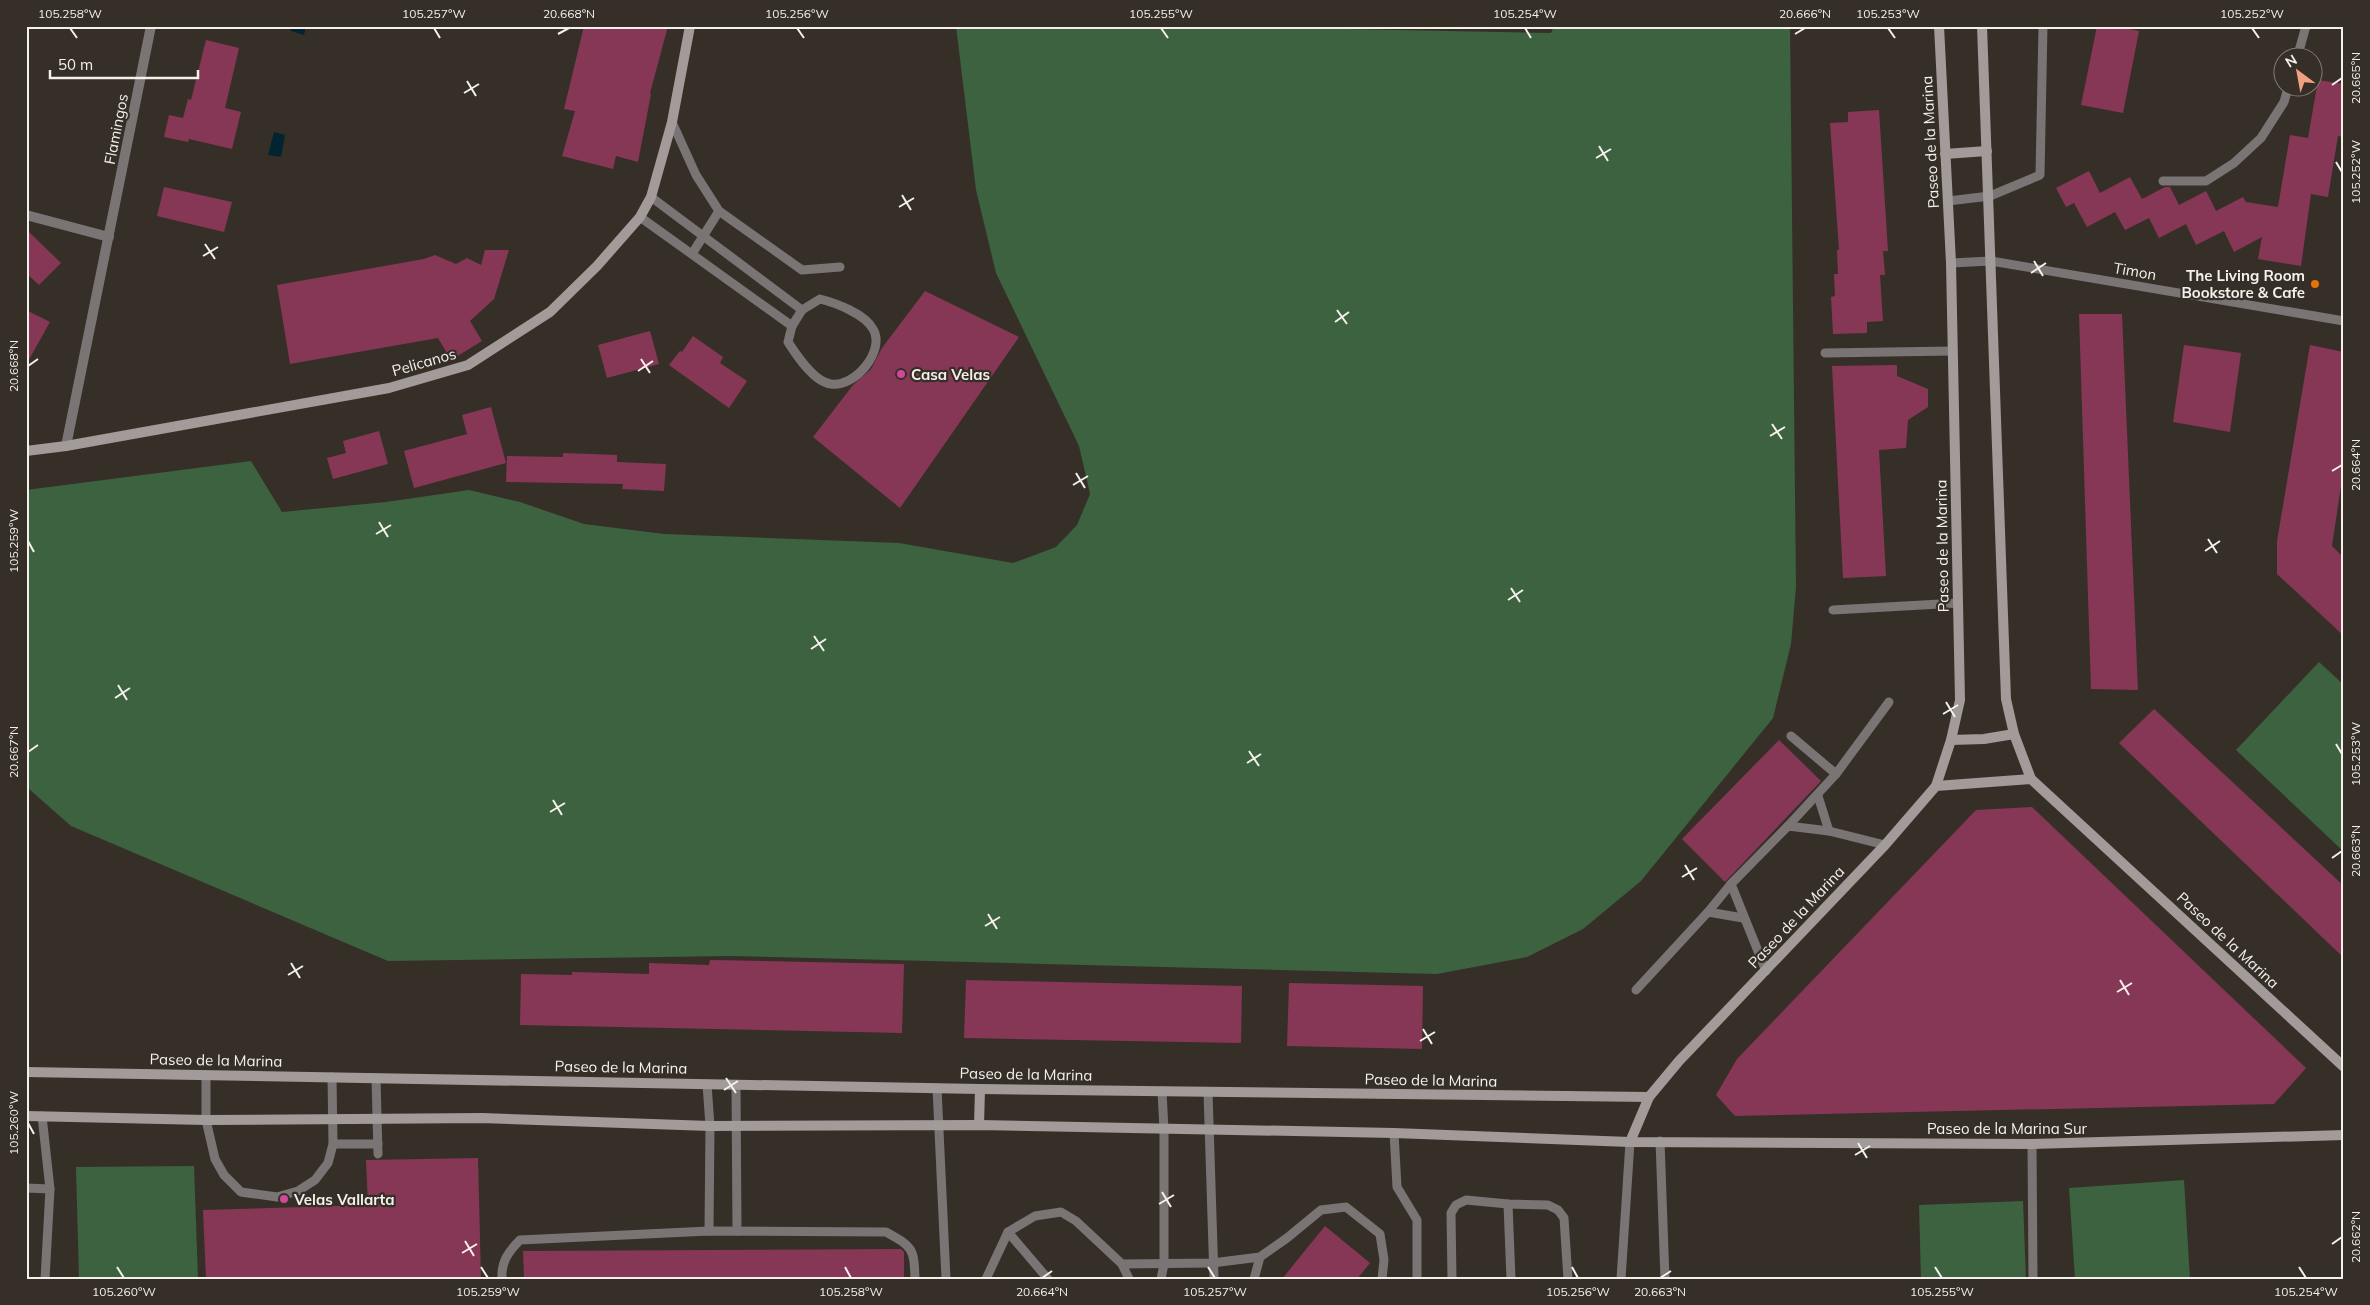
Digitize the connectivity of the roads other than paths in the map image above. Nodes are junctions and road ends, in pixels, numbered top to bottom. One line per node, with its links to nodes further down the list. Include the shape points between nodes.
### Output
1 (152, 26): 20 (street, Flamingos)
2 (690, 26): 9 (street, Pelicanos)
3 (1939, 26): 11 (street, Paseo de la Marina)
4 (1982, 26): 10 (street, Paseo de la Marina)
5 (2043, 26): 13 (lane, via 2040,175)
6 (2306, 26): 7 (lane)
7 (2299, 48)
8 (2285, 98): 12 (lane, via 2262,138 2234,163 2206,181)
9 (672, 122): 14 (street, Pelicanos); 16 (lane, via 696,175)
10 (1988, 151): 11 (street); 13 (street, Paseo de la Marina)
11 (1945, 154): 15 (street, Paseo de la Marina)
12 (2163, 181)
13 (1990, 196): 15 (lane); 22 (street, Paseo de la Marina)
14 (651, 197): 18 (street, Pelicanos); 19 (lane)
15 (1948, 201): 23 (street, Paseo de la Marina)
16 (720, 211): 19 (lane); 24 (lane, via 802,270)
17 (26, 215): 20 (street)
18 (640, 217): 21 (lane); 30 (street, Pelicanos, via 550,312 468,365 389,388)
19 (704, 236): 21 (lane); 25 (lane)
20 (109, 237): 30 (street, Flamingos)
21 (692, 254): 27 (lane)
22 (1991, 261): 23 (lane, Timon); 26 (lane, Timon); 35 (street, Paseo de la Marina, via 2006,699)
23 (1951, 263): 28 (street, Paseo de la Marina)
24 (840, 267)
25 (802, 310): 27 (lane); 27 (lane, via 820,300 838,304 856,314 873,328 877,342 871,357 859,373 846,382 830,384 801,362 788,342)
26 (2344, 321)
27 (792, 326)
28 (1952, 351): 29 (lane); 32 (street, Paseo de la Marina)
29 (1824, 353)
30 (66, 446): 31 (street, Pelicanos)
31 (26, 451)
32 (1958, 603): 33 (lane); 37 (street, Paseo de la Marina, via 1960,700)
33 (1833, 610)
34 (1889, 702): 38 (lane)
35 (2014, 734): 37 (street); 39 (street, Paseo de la Marina)
36 (1791, 736): 38 (lane)
37 (1951, 740): 40 (street, Paseo de la Marina)
38 (1836, 774): 41 (lane)
39 (2031, 779): 40 (street); 50 (street, Paseo de la Marina)
40 (1936, 786): 44 (street, Paseo de la Marina)
41 (1818, 796): 42 (lane); 43 (lane)
42 (1788, 826): 43 (lane); 45 (lane)
43 (1829, 831): 44 (lane)
44 (1884, 846): 48 (street, Paseo de la Marina)
45 (1731, 884): 46 (lane); 47 (lane)
46 (1708, 912): 47 (lane); 49 (lane)
47 (1743, 918): 48 (lane)
48 (1766, 971): 61 (street, Paseo de la Marina, via 1679,1061)
49 (1636, 990)
50 (2344, 1066)
51 (26, 1072): 52 (street, Paseo de la Marina)
52 (206, 1075): 53 (street, Paseo de la Marina); 66 (lane)
53 (332, 1078): 54 (street, Paseo de la Marina); 64 (lane)
54 (376, 1078): 55 (street, Paseo de la Marina); 65 (lane)
55 (707, 1084): 56 (street, Paseo de la Marina); 69 (lane)
56 (736, 1084): 57 (street, Paseo de la Marina); 67 (lane)
57 (937, 1088): 58 (street, Paseo de la Marina); 70 (lane)
58 (980, 1089): 59 (street, Paseo de la Marina); 68 (street)
59 (1162, 1091): 60 (street, Paseo de la Marina); 72 (lane)
60 (1208, 1092): 61 (street, Paseo de la Marina); 71 (lane)
61 (1649, 1097): 76 (street)
62 (26, 1116): 63 (street)
63 (42, 1116): 66 (street); 80 (lane)
64 (333, 1119): 65 (street); 66 (street); 77 (lane)
65 (378, 1119): 69 (street, via 482,1118); 77 (lane, via 378,1149)
66 (206, 1120): 77 (lane, via 215,1159 241,1192 278,1197 298,1191 316,1180 328,1163)
67 (738, 1125): 69 (street); 70 (street); 83 (lane)
68 (979, 1125): 70 (street); 72 (street)
69 (710, 1126): 82 (lane)
70 (938, 1126): 92 (lane)
71 (1210, 1129): 72 (street); 73 (street); 86 (lane)
72 (1164, 1130): 88 (lane)
73 (1394, 1133): 76 (street); 100 (lane, via 1398,1187 1417,1220)
74 (2344, 1135): 78 (street, Paseo de la Marina Sur)
75 (1666, 1141): 76 (street); 78 (street, Paseo de la Marina Sur); 105 (lane)
76 (1630, 1142): 104 (lane)
77 (333, 1144)
78 (2032, 1144): 106 (lane)
79 (26, 1188): 80 (lane)
80 (50, 1189): 89 (lane)
81 (1508, 1204): 101 (lane, via 1466,1200 1456,1205 1451,1213); 102 (lane); 103 (lane, via 1548,1205 1558,1210 1564,1218)
82 (709, 1231): 83 (lane); 90 (lane, via 520,1240 507,1252 501,1270)
83 (737, 1231): 91 (lane, via 886,1232 906,1243 914,1255)
84 (1008, 1232): 87 (lane, via 1035,1216 1061,1212 1076,1221); 93 (lane); 94 (lane)
85 (1260, 1257): 86 (lane); 98 (lane); 99 (lane, via 1322,1210 1346,1207 1380,1234 1384,1260)
86 (1212, 1263): 88 (lane); 97 (lane)
87 (1122, 1264): 88 (lane); 95 (lane)
88 (1164, 1264): 96 (lane)
89 (45, 1279)
90 (502, 1279)
91 (915, 1279)
92 (946, 1279)
93 (986, 1279)
94 (1048, 1279)
95 (1129, 1279)
96 (1161, 1279)
97 (1214, 1279)
98 (1254, 1279)
99 (1382, 1279)
100 (1417, 1279)
101 (1452, 1279)
102 (1510, 1279)
103 (1568, 1279)
104 (1621, 1279)
105 (1665, 1279)
106 (2033, 1279)

